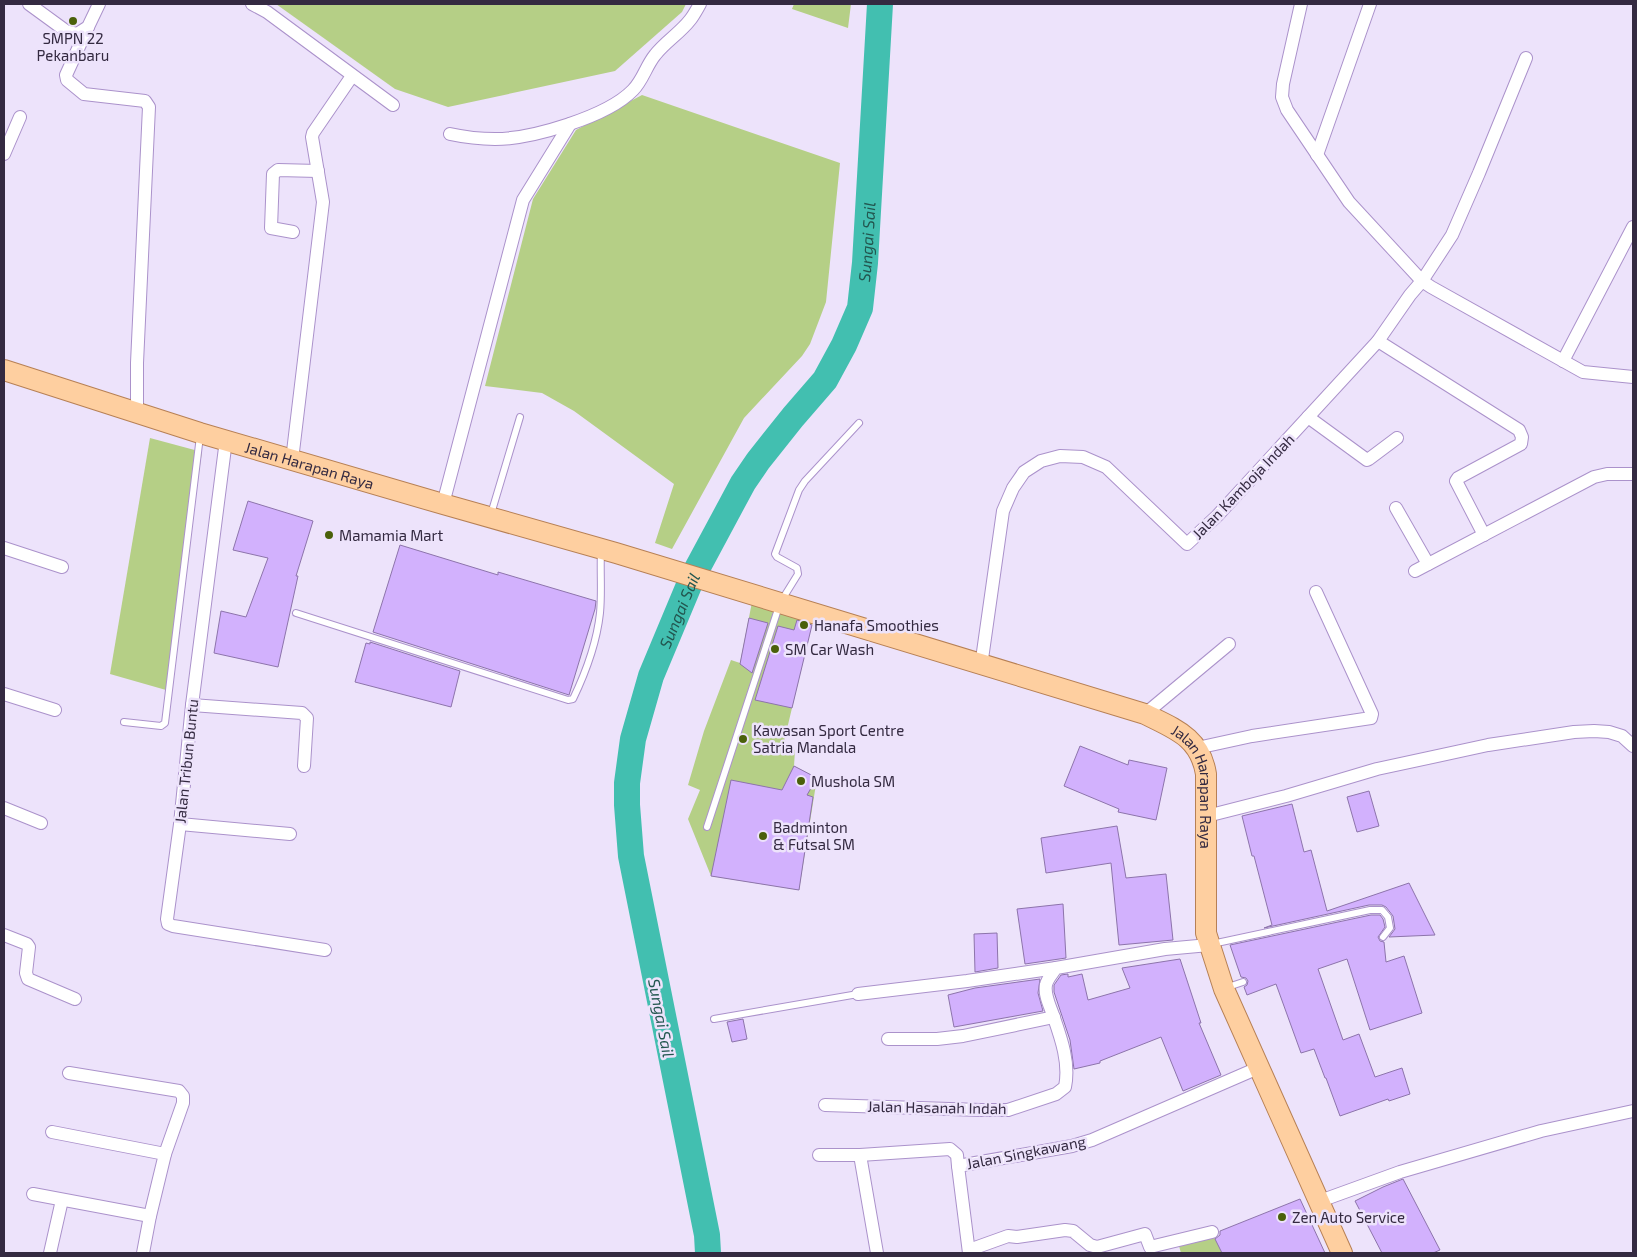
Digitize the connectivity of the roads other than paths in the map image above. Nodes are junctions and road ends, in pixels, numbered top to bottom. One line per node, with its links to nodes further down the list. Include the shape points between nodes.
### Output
1 (29, 4): 7 (street, via 66,31 77,34)
2 (99, 4): 7 (street)
3 (252, 4): 9 (street)
4 (700, 4): 12 (street, via 691,20 655,55 632,90 595,114)
5 (1301, 4): 15 (street, via 1282,97)
6 (1370, 4): 15 (street)
7 (88, 27): 24 (street, via 66,75 67,80 84,94 145,101 149,106)
8 (1526, 58): 19 (street, Jalan Kamboja Indah, via 1452,235)
9 (352, 76): 10 (street); 16 (street, via 313,132)
10 (393, 105)
11 (20, 117): 14 (street)
12 (570, 124): 13 (street, via 496,139); 33 (street, via 522,200)
13 (450, 134)
14 (4, 154)
15 (1317, 156): 19 (street, via 1349,202)
16 (318, 171): 18 (street, via 278,170 272,174 271,228); 31 (street, via 323,208)
17 (1633, 227): 21 (street)
18 (292, 232)
19 (1422, 281): 20 (street, Jalan Kamboja Indah); 21 (street)
20 (1378, 341): 26 (street, Jalan Kamboja Indah); 36 (street, via 1521,433 1521,444 1456,481)
21 (1563, 361): 23 (street, via 1589,373)
22 (4, 370): 24 (main road, Jalan Harapan Raya)
23 (1633, 377)
24 (137, 414): 28 (main road, Jalan Harapan Raya)
25 (520, 417): 35 (lane)
26 (1308, 417): 29 (street, via 1367,460); 46 (street, Jalan Kamboja Indah, via 1187,544 1106,467 1083,457 1060,456 1040,461 1024,472 1003,511)
27 (859, 423): 43 (lane, via 799,490 775,554 776,558 797,568 798,574)
28 (200, 433): 30 (main road, Jalan Harapan Raya); 51 (lane, via 165,723 161,726)
29 (1397, 438)
30 (226, 440): 31 (main road, Jalan Harapan Raya); 48 (street, Jalan Tribun Buntu)
31 (292, 460): 33 (main road, Jalan Harapan Raya)
32 (1633, 474): 36 (street, via 1594,477)
33 (443, 504): 35 (main road, Jalan Harapan Raya)
34 (1396, 508): 39 (street)
35 (490, 518): 38 (main road, Jalan Harapan Raya)
36 (1484, 535): 39 (street)
37 (4, 548): 40 (street)
38 (608, 551): 43 (main road, Jalan Harapan Raya); 44 (lane, via 589,659 573,699 564,700)
39 (1428, 564): 41 (street)
40 (62, 567)
41 (1416, 571)
42 (1316, 592): 53 (street, via 1372,714 1371,718)
43 (771, 600): 46 (main road, Jalan Harapan Raya); 59 (lane)
44 (296, 613)
45 (1229, 644): 50 (street)
46 (981, 666): 50 (main road, Jalan Harapan Raya)
47 (4, 694): 49 (street)
48 (192, 705): 54 (street, via 305,714); 58 (street, Jalan Tribun Buntu)
49 (55, 710)
50 (1145, 714): 53 (main road, Jalan Harapan Raya, via 1173,728)
51 (124, 722)
52 (1633, 746): 56 (street, via 1622,736 1594,730 1488,745 1377,769)
53 (1197, 748): 56 (main road, Jalan Harapan Raya, via 1206,774)
54 (304, 766)
55 (4, 808): 57 (street)
56 (1207, 816): 63 (main road, Jalan Harapan Raya, via 1206,920)
57 (41, 822)
58 (180, 824): 60 (street); 64 (street, Jalan Tribun Buntu, via 167,919 170,926)
59 (707, 827)
60 (290, 834)
61 (4, 935): 69 (street, via 27,944 30,950 28,979)
62 (1383, 937): 63 (lane, via 1390,928 1388,917 1382,910 1370,910)
63 (1209, 945): 65 (street, via 1165,949); 67 (main road, Jalan Harapan Raya)
64 (325, 950)
65 (1056, 968): 68 (street); 70 (street, Jalan Hasanah Indah, via 1046,986)
66 (1243, 982): 67 (lane)
67 (1224, 989): 73 (main road, Jalan Harapan Raya)
68 (858, 994): 71 (lane)
69 (75, 999)
70 (1054, 1017): 72 (street, via 963,1036); 75 (street, Jalan Hasanah Indah, via 1067,1063 1065,1087 1056,1094 1008,1110)
71 (714, 1019)
72 (888, 1039)
73 (1258, 1068): 81 (street, Jalan Singkawang, via 1085,1142); 84 (main road, Jalan Harapan Raya)
74 (69, 1073): 78 (street, via 179,1091 183,1104)
75 (825, 1105)
76 (1633, 1111): 84 (street, via 1541,1131 1409,1169)
77 (52, 1132): 78 (street)
78 (165, 1154): 85 (street)
79 (819, 1155): 80 (street)
80 (860, 1156): 81 (street, via 950,1149 957,1155); 91 (street)
81 (958, 1166): 88 (street, Jalan Singkawang)
82 (33, 1194): 83 (street)
83 (62, 1200): 85 (street); 89 (street)
84 (1320, 1201): 92 (main road, Jalan Harapan Raya)
85 (150, 1216): 90 (street)
86 (1212, 1232): 87 (street)
87 (1173, 1248): 88 (street, via 1150,1247 1145,1234 1097,1247 1073,1231 1064,1230 1008,1236)
88 (969, 1252)
89 (50, 1253)
90 (143, 1253)
91 (876, 1253)
92 (1340, 1253)

